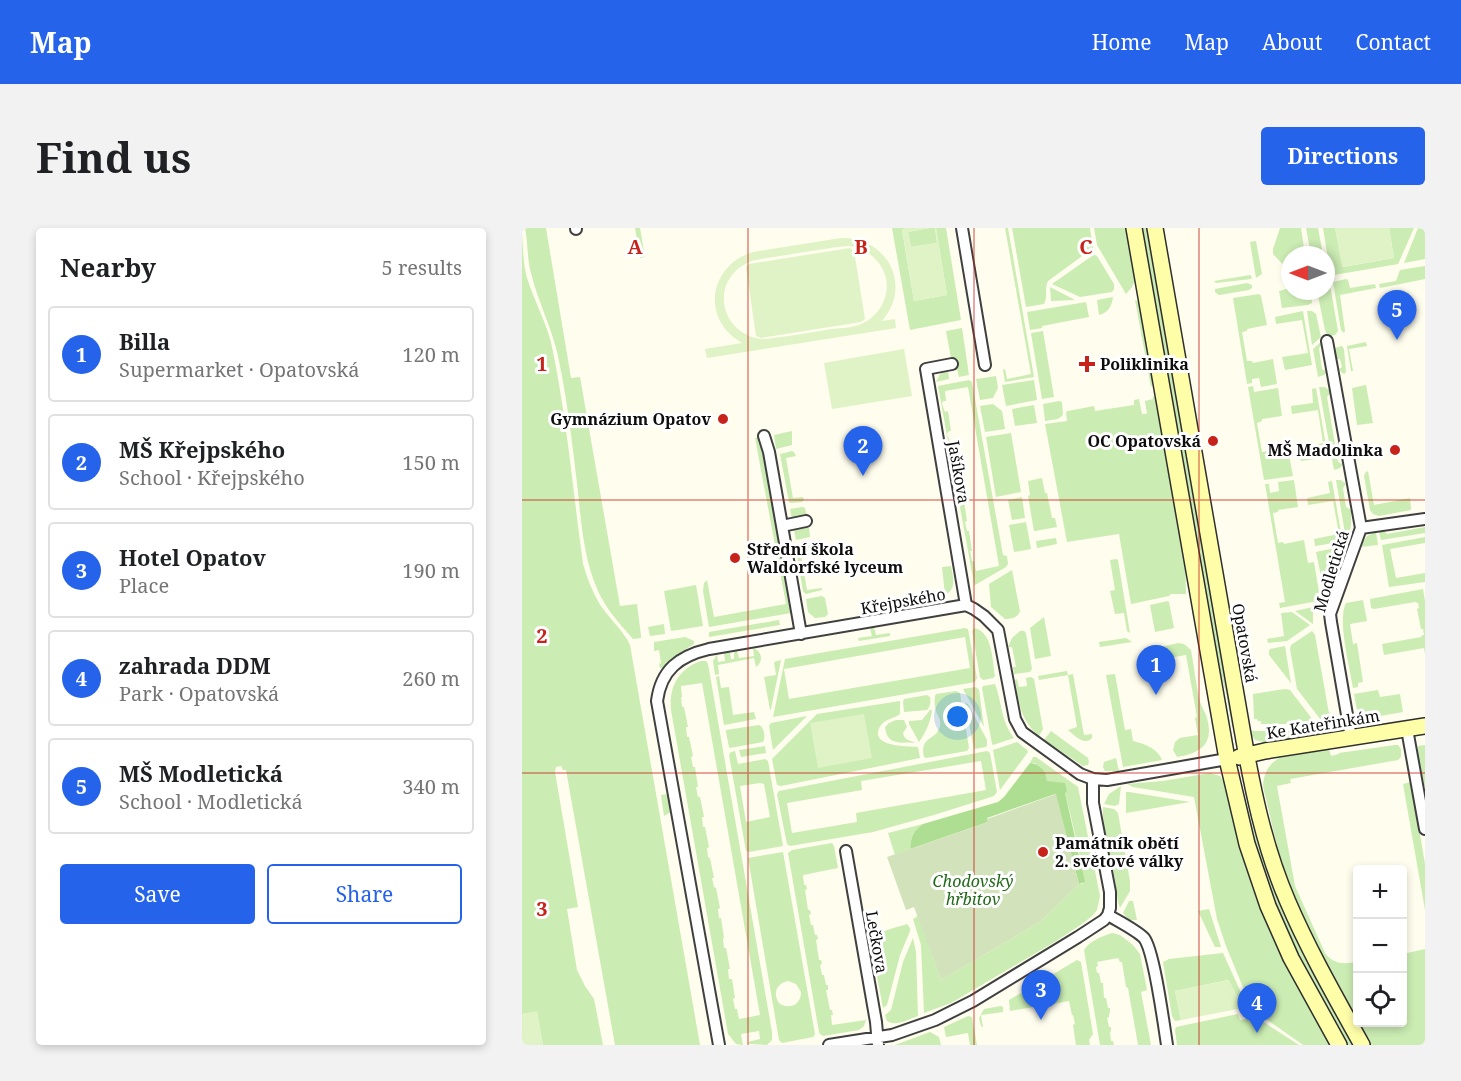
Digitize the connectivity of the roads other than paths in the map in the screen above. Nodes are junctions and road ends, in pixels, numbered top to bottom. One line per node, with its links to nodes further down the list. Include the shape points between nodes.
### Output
1 (962, 228): 6 (street)
2 (1134, 228): 18 (main road)
3 (1155, 228): 17 (main road, Opatovská)
4 (1327, 341): 11 (street, Modletická)
5 (952, 364): 12 (street, Jašíkova, via 926,369)
6 (985, 365)
7 (764, 436): 10 (street)
8 (1425, 519): 11 (street)
9 (806, 521): 10 (street)
10 (782, 526): 13 (street)
11 (1361, 528): 16 (street, Modletická, via 1330,614)
12 (966, 605): 13 (street, Křejpského); 19 (street, Křejpského, via 998,630 1015,719 1022,732 1080,774)
13 (801, 634): 24 (street, Křejpského, via 694,652 666,673 657,701)
14 (1425, 726): 15 (main road, Ke Kateřinkám)
15 (1407, 729): 16 (main road, Ke Kateřinkám); 20 (street)
16 (1351, 738): 17 (main road, Ke Kateřinkám)
17 (1246, 755): 18 (main road, Ke Kateřinkám); 28 (main road, Opatovská, via 1263,829 1287,900 1311,953)
18 (1227, 759): 19 (street, via 1114,779); 27 (main road, via 1247,844 1268,906 1291,958)
19 (1093, 779): 22 (street, via 1093,803 1110,892)
20 (1425, 829)
21 (846, 851): 23 (street, Lečkova)
22 (1108, 915): 23 (street, via 1098,925 973,1001); 26 (street, via 1148,944)
23 (878, 1041): 25 (street)
24 (719, 1045)
25 (829, 1045)
26 (1167, 1045)
27 (1340, 1045)
28 (1362, 1045)

